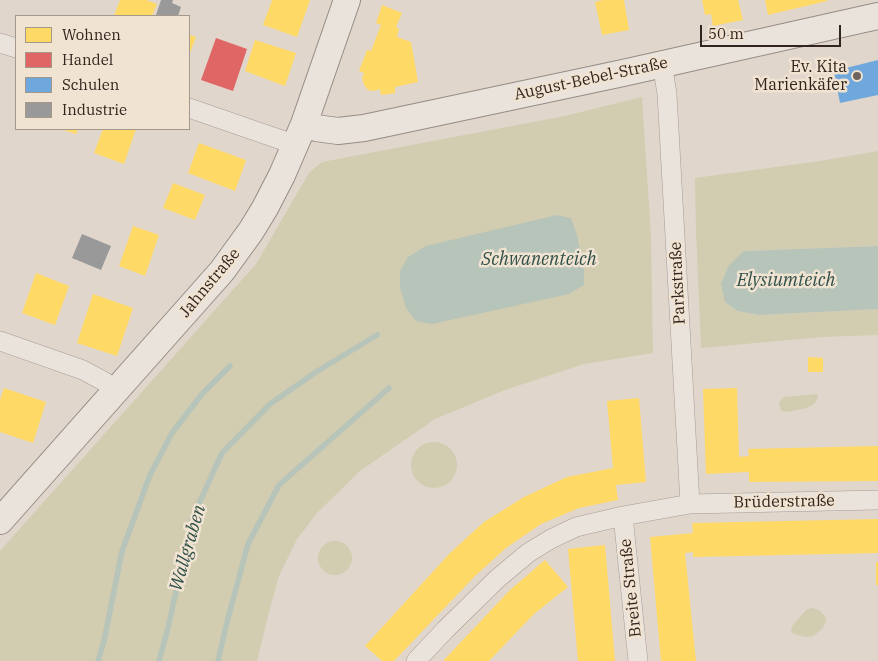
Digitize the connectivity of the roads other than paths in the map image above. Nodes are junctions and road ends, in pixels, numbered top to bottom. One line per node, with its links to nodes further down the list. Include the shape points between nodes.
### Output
1 (347, 0): 7 (main road, Jahnstraße)
2 (878, 16): 5 (main road, August-Bebel-Straße)
3 (0, 43): 4 (street)
4 (15, 48)
5 (662, 63): 7 (main road, August-Bebel-Straße, via 364,128 338,131 316,128); 11 (street, Parkstraße, via 668,103)
6 (190, 108): 7 (street, via 241,126)
7 (300, 135): 9 (main road, Jahnstraße, via 265,208 235,254)
8 (0, 341): 9 (street, via 84,370)
9 (116, 391): 13 (main road, Jahnstraße)
10 (878, 500): 11 (street, Brüderstraße)
11 (690, 504): 12 (street, Brüderstraße)
12 (623, 516): 14 (street, Brüderstraße, via 576,527 528,553 496,579); 15 (street, Breite Straße)
13 (0, 521)
14 (416, 661)
15 (638, 661)

